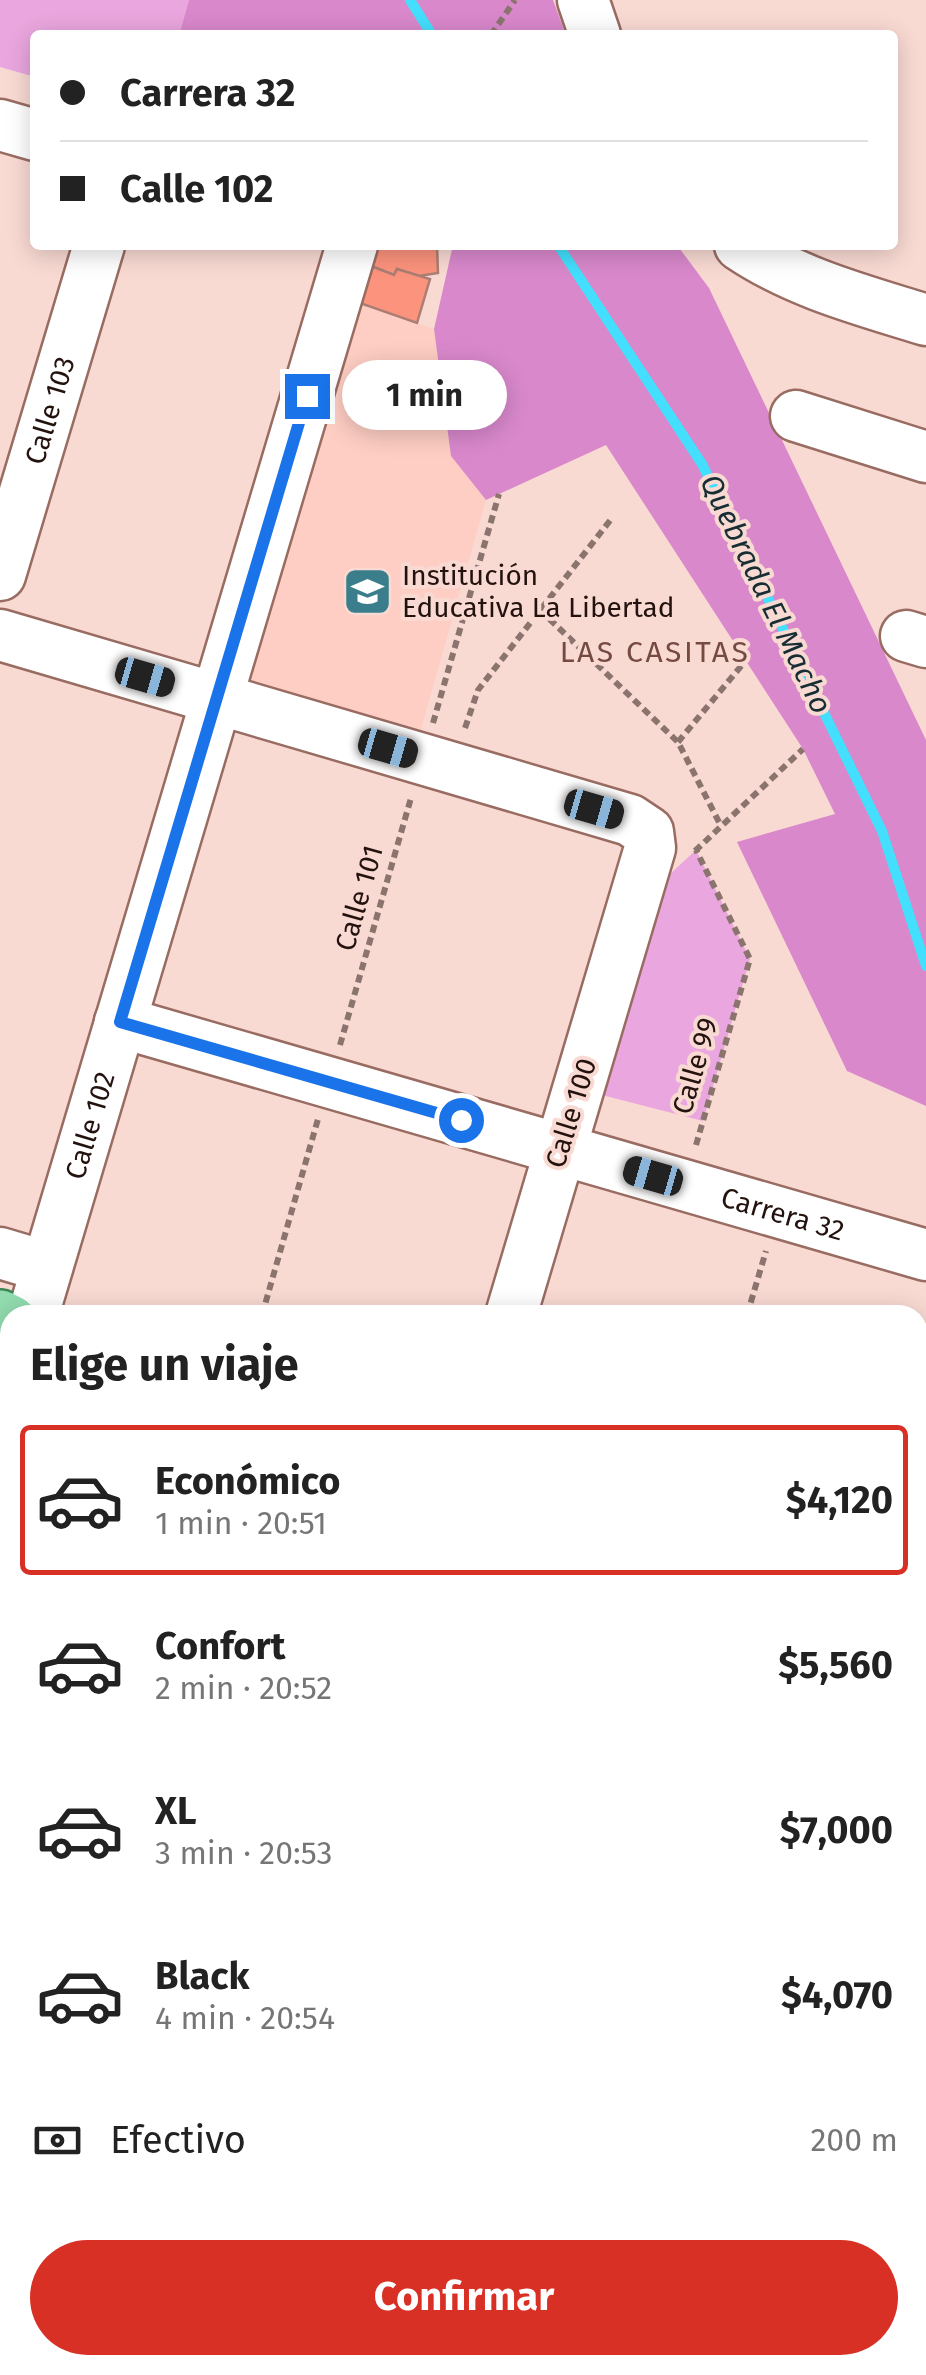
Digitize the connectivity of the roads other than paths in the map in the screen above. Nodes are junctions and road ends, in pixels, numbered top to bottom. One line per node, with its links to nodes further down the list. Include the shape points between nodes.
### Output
1 (582, 0): 2 (street)
2 (594, 30)
3 (0, 125): 4 (street)
4 (30, 134)
5 (98, 250): 11 (street, Calle 103)
6 (351, 250): 13 (street, Calle 102)
7 (747, 250): 8 (street, via 809,282)
8 (926, 320)
9 (796, 416): 10 (street)
10 (926, 457)
11 (0, 575)
12 (0, 636): 13 (street)
13 (217, 698): 14 (street, Calle 102); 15 (street, Calle 100, via 630,820 665,847 650,848)
14 (120, 1022): 15 (street, Carrera 32); 18 (street, Calle 102)
15 (560, 1149): 17 (street, Carrera 32); 20 (street, Calle 100)
16 (0, 1253): 18 (street)
17 (926, 1255)
18 (47, 1267): 19 (street, Calle 102)
19 (36, 1305)
20 (513, 1305)

